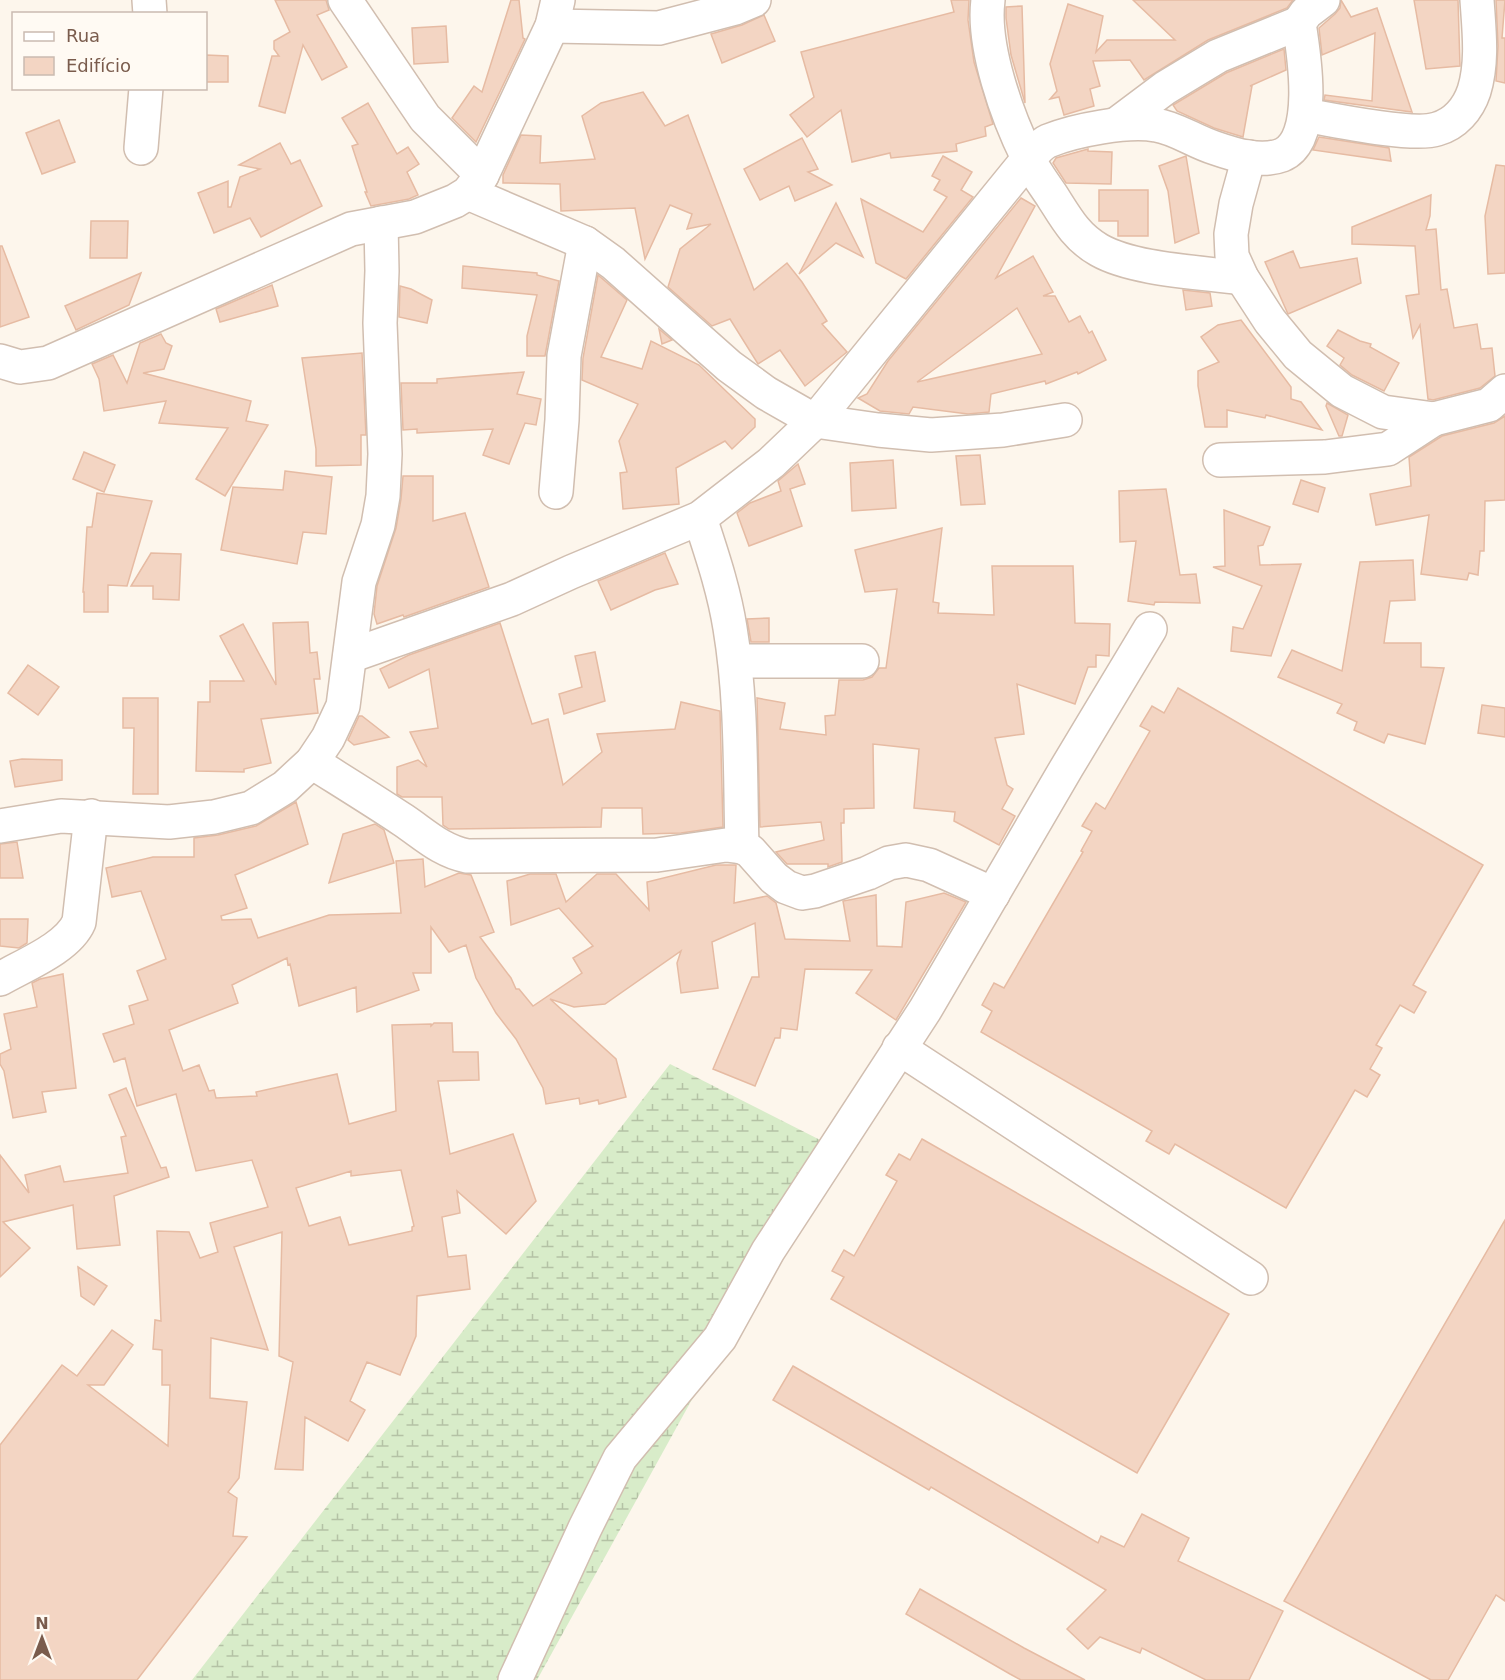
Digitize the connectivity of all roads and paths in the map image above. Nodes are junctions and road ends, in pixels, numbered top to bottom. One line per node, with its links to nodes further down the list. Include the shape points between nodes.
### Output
1 (345, 0): 14 (street)
2 (754, 0): 6 (street, via 659,28)
3 (988, 0): 13 (street, via 990,50 1004,100)
4 (1323, 0): 7 (street)
5 (1476, 0): 9 (street, via 1479,60 1474,91 1465,110 1453,121 1436,130 1414,131)
6 (555, 13): 14 (street)
7 (1299, 22): 9 (street); 10 (street, via 1218,56 1165,88)
8 (146, 90): 11 (street)
9 (1305, 115): 12 (street, via 1296,144 1283,154)
10 (1117, 124): 12 (street, via 1156,125 1214,148); 13 (street, via 1047,141)
11 (141, 148)
12 (1250, 157): 17 (street, via 1231,234 1232,256)
13 (1028, 159): 17 (street, via 1076,234 1100,251 1134,264); 22 (street)
14 (475, 184): 15 (street, via 455,201 415,217); 16 (street)
15 (381, 223): 18 (street, via 351,229 48,363 20,367); 27 (street, via 383,496 359,582)
16 (585, 243): 22 (street, via 729,366); 24 (street, via 564,356)
17 (1242, 278): 20 (street, via 1298,355 1342,391 1383,412)
18 (0, 361)
19 (1505, 391): 20 (street, via 1489,405)
20 (1434, 419): 23 (street, via 1388,449 1325,457)
21 (1065, 420): 22 (street, via 1003,430 931,435)
22 (815, 421): 25 (street, via 771,463)
23 (1220, 460)
24 (556, 492)
25 (700, 519): 27 (street, via 512,599); 28 (street, via 722,588)
26 (1150, 629): 34 (street)
27 (350, 656): 30 (street, via 343,706)
28 (735, 661): 29 (street); 33 (street)
29 (862, 661)
30 (312, 762): 31 (street, via 285,787 251,808 169,822); 33 (street, via 441,848 467,856 657,855 726,845)
31 (91, 816): 32 (street); 35 (street, via 75,931 61,944)
32 (0, 825)
33 (742, 847): 34 (street, via 774,878 802,893 906,860 929,865)
34 (993, 894): 36 (street)
35 (0, 979)
36 (899, 1048): 37 (street); 38 (street, via 768,1251 720,1338 620,1458)
37 (1251, 1278)
38 (515, 1680)

